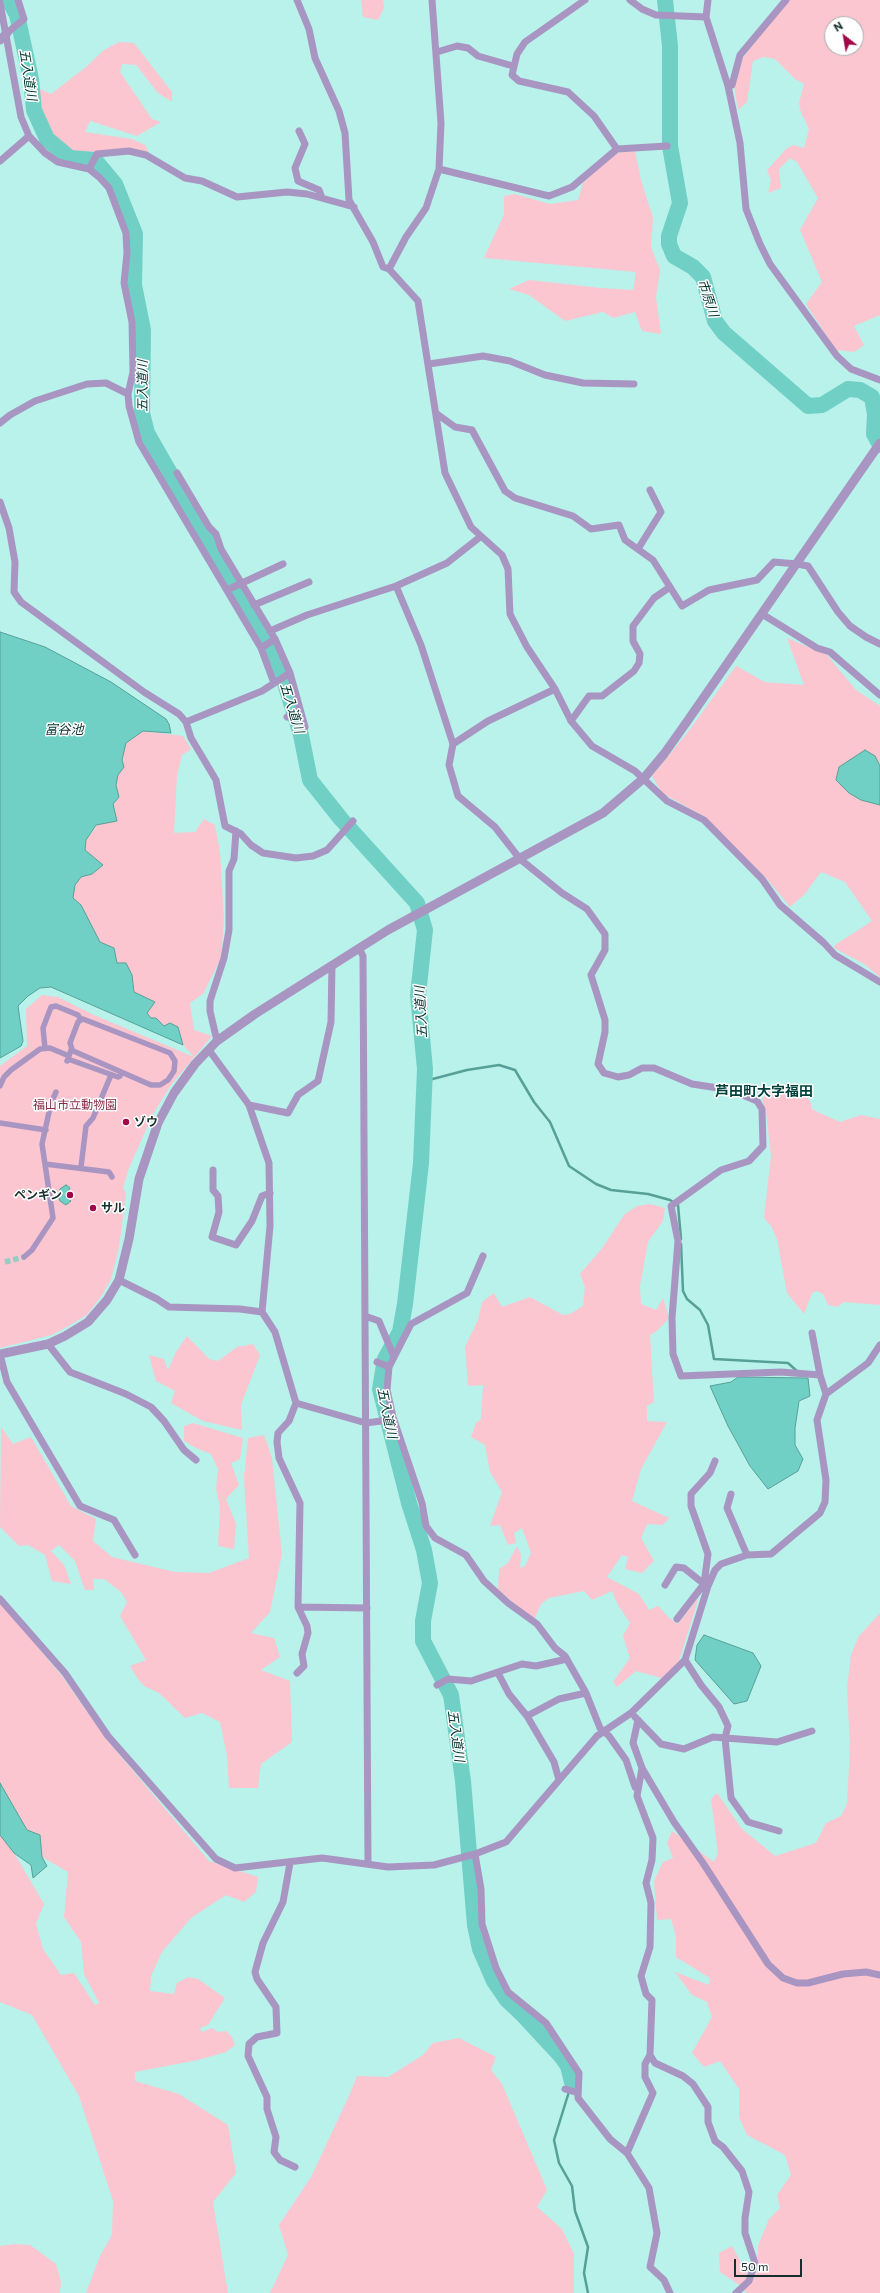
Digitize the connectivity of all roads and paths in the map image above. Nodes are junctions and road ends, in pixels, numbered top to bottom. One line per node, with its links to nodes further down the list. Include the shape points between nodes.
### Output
1 (18, 0): 10 (street, via 24,19)
2 (297, 0): 23 (street, via 309,29 315,58 339,111 345,133 349,200)
3 (432, 0): 12 (street)
4 (585, 0): 13 (street, via 525,42)
5 (630, 0): 9 (street, via 656,15)
6 (708, 0): 9 (street)
7 (786, 0): 14 (street, via 740,54 732,85)
8 (0, 3): 10 (street)
9 (706, 17): 14 (street)
10 (9, 31): 11 (street); 16 (street, via 21,117)
11 (0, 40)
12 (438, 52): 13 (street, via 457,46 468,48 478,56); 21 (street, via 441,123)
13 (513, 66): 18 (street, via 512,75 519,81 568,92 594,116)
14 (728, 86): 26 (street, via 740,143 746,209 770,264 837,356 851,369)
15 (299, 131): 22 (street, via 305,144 294,168 298,180 318,190)
16 (29, 136): 19 (street); 20 (street, via 58,162)
17 (667, 146): 18 (street)
18 (617, 149): 21 (street, via 572,187 549,196)
19 (0, 161)
20 (89, 169): 22 (street, via 97,154 129,151 146,155 185,178 202,181 237,197 287,192); 28 (street, via 109,188 126,233 124,283 132,322 133,372)
21 (439, 169): 24 (street, via 426,208 406,237)
22 (322, 198): 23 (street)
23 (354, 207): 24 (street, via 383,267)
24 (389, 269): 25 (street, via 418,301)
25 (430, 364): 27 (street, via 483,356 510,361 545,375 576,381); 29 (street)
26 (880, 380)
27 (634, 384)
28 (128, 394): 30 (street, via 106,383 87,384 35,401); 43 (street, via 139,442)
29 (437, 414): 35 (street, via 445,473 471,527); 36 (street, via 455,427 472,430 505,491 515,498 573,516 591,529 619,525 625,540)
30 (0, 423)
31 (878, 446): 38 (street)
32 (177, 473): 39 (street, via 209,527 216,534 221,549)
33 (650, 490): 36 (street, via 661,512)
34 (0, 502): 57 (street, via 9,528 15,562 14,592 21,602 144,692 179,714)
35 (480, 537): 41 (street, via 447,563); 52 (street, via 502,555 508,569 510,614 513,623)
36 (638, 550): 42 (street, via 653,560)
37 (283, 564): 39 (street)
38 (797, 564): 42 (street, via 774,562 757,580 709,590 682,606); 45 (street); 48 (street, via 808,566 850,626)
39 (240, 582): 43 (street); 44 (street)
40 (309, 582): 44 (street)
41 (396, 586): 46 (street, via 307,615); 59 (street, via 421,645)
42 (670, 587): 56 (street, via 654,598 633,626 633,641 640,654 634,672 602,696 590,696)
43 (227, 590): 49 (street)
44 (254, 605): 46 (street)
45 (762, 614): 53 (street, via 817,648 830,652); 60 (street, via 664,754)
46 (270, 631): 47 (street)
47 (275, 639): 49 (street); 50 (street)
48 (880, 644)
49 (261, 648): 51 (street)
50 (290, 673): 51 (street); 54 (street)
51 (274, 683): 57 (street, via 262,691)
52 (555, 689): 56 (street); 59 (street, via 488,722)
53 (880, 695)
54 (300, 709): 55 (street); 58 (street)
55 (288, 717)
56 (571, 721): 60 (street, via 592,746)
57 (186, 722): 62 (street, via 191,738 216,780 225,826)
58 (305, 727)
59 (453, 744): 63 (street, via 449,765 458,796 495,827)
60 (644, 778): 63 (street, via 603,813); 66 (street, via 657,794 704,820 762,879 780,905 824,942 835,955)
61 (353, 821): 62 (street, via 327,850 313,856 296,858 263,853)
62 (236, 831): 68 (street, via 234,859 229,871 229,930 224,958 210,1001)
63 (520, 859): 64 (street, via 428,907); 96 (street, via 562,893 577,901 605,934 605,950 591,975 605,1020 598,1064 604,1073 618,1077 642,1068 654,1068 692,1084 731,1090 757,1101 762,1109 763,1146 749,1161 721,1170 670,1206 678,1241 672,1318 673,1354 681,1376 781,1372)
64 (359, 948): 65 (street); 88 (street, via 363,956)
65 (332, 965): 68 (street); 76 (street, via 331,1022 318,1081 298,1095 288,1113)
66 (880, 982)
67 (81, 1020): 69 (street, via 78,1015 56,1006 51,1007 43,1028); 71 (street, via 70,1043); 71 (street, via 109,1031 118,1031 170,1053 175,1061 174,1071 168,1080 160,1085 151,1085)
68 (217, 1041): 70 (street)
69 (45, 1048): 71 (street); 74 (street, via 11,1070)
70 (209, 1050): 76 (street); 86 (street, via 174,1093 158,1123 139,1177)
71 (69, 1057): 72 (street)
72 (111, 1075): 73 (street); 80 (street, via 94,1118 86,1126)
73 (120, 1076)
74 (0, 1086)
75 (56, 1092): 78 (street, via 51,1103)
76 (249, 1105): 83 (street, via 269,1163)
77 (0, 1123): 78 (street)
78 (46, 1130): 79 (street, via 42,1144)
79 (45, 1164): 80 (street); 84 (street, via 53,1218 32,1250)
80 (81, 1167): 82 (street, via 108,1172)
81 (213, 1170): 83 (street, via 213,1190 218,1196 219,1212 212,1237 236,1245 252,1221 262,1196)
82 (112, 1177)
83 (270, 1193): 87 (street, via 270,1226)
84 (24, 1256)
85 (483, 1256): 93 (street, via 467,1293 411,1324)
86 (119, 1280): 87 (street, via 157,1298 169,1307); 90 (street, via 107,1300 88,1322)
87 (262, 1312): 98 (street, via 275,1332)
88 (365, 1316): 93 (street, via 379,1321); 100 (street)
89 (812, 1333): 96 (street)
90 (48, 1344): 92 (street); 101 (street, via 70,1372 126,1394 151,1408 164,1421 184,1450)
91 (880, 1345): 97 (street, via 868,1363)
92 (0, 1354): 104 (street, via 6,1382 80,1506 114,1520)
93 (394, 1357): 95 (street)
94 (377, 1362): 95 (street)
95 (389, 1367): 99 (street, via 386,1390)
96 (820, 1375): 97 (street)
97 (826, 1394): 105 (street, via 817,1420 826,1480 825,1502 820,1513 770,1554)
98 (296, 1403): 100 (street); 109 (street, via 289,1421 278,1433 277,1442 279,1458 300,1502)
99 (393, 1417): 100 (street, via 381,1422); 112 (street, via 422,1503 426,1526 435,1538 466,1555 484,1581 537,1624)
100 (366, 1423): 110 (street)
101 (196, 1460)
102 (715, 1461): 107 (street, via 710,1473 691,1494 691,1506 708,1554)
103 (732, 1494): 105 (street, via 727,1508)
104 (135, 1555)
105 (747, 1555): 107 (street, via 721,1564)
106 (665, 1585): 107 (street, via 676,1567 684,1568)
107 (706, 1585): 111 (street); 113 (street)
108 (0, 1599): 129 (street, via 65,1673 108,1736 216,1859 235,1868)
109 (298, 1607): 110 (street); 114 (street, via 308,1626 308,1632 302,1654 304,1666)
110 (367, 1608): 130 (street)
111 (677, 1619)
112 (567, 1659): 115 (street, via 536,1666 522,1664); 117 (street)
113 (685, 1660): 118 (street); 123 (street, via 701,1685 720,1707 728,1726)
114 (297, 1673)
115 (498, 1673): 116 (street, via 472,1681 448,1679); 119 (street, via 509,1694)
116 (437, 1685)
117 (586, 1693): 119 (street, via 559,1699); 122 (street)
118 (631, 1713): 120 (street); 122 (street)
119 (527, 1716): 125 (street, via 554,1762)
120 (638, 1720): 123 (street, via 661,1744 684,1750 713,1737); 124 (street, via 633,1742)
121 (812, 1731): 123 (street, via 777,1742)
122 (603, 1732): 125 (street); 126 (street, via 609,1736 626,1760)
123 (725, 1738): 127 (street, via 731,1798 748,1822)
124 (642, 1768): 126 (street); 131 (street, via 674,1822 768,1964 783,1978 797,1983 808,1983 843,1974 866,1972)
125 (559, 1780): 128 (street, via 506,1842)
126 (637, 1789): 132 (street, via 637,1796 653,1838 652,1860 646,1883 651,1903 650,1946 641,1976 646,1994 652,2000)
127 (779, 1831)
128 (475, 1854): 130 (street, via 434,1865 388,1867); 134 (street, via 481,1889 482,1924 496,1968 508,1992 546,2023 579,2073)
129 (290, 1862): 130 (street, via 322,1858); 136 (street, via 283,1902 264,1943 255,1972 276,2007 277,2033 257,2037 250,2044 248,2056 267,2097 276,2137 274,2152 280,2160)
130 (368, 1864)
131 (880, 1975)
132 (650, 2055): 135 (street, via 645,2064 645,2077 653,2093); 138 (street, via 655,2063 683,2076 693,2084 708,2107 708,2122 715,2141 736,2163 744,2178 749,2192 745,2233 755,2263 749,2281)
133 (565, 2089): 134 (street)
134 (578, 2093): 135 (street, via 578,2098 610,2139)
135 (627, 2153): 137 (street, via 649,2188 657,2233 650,2267 664,2280)
136 (295, 2167)
137 (670, 2293)
138 (736, 2293)

